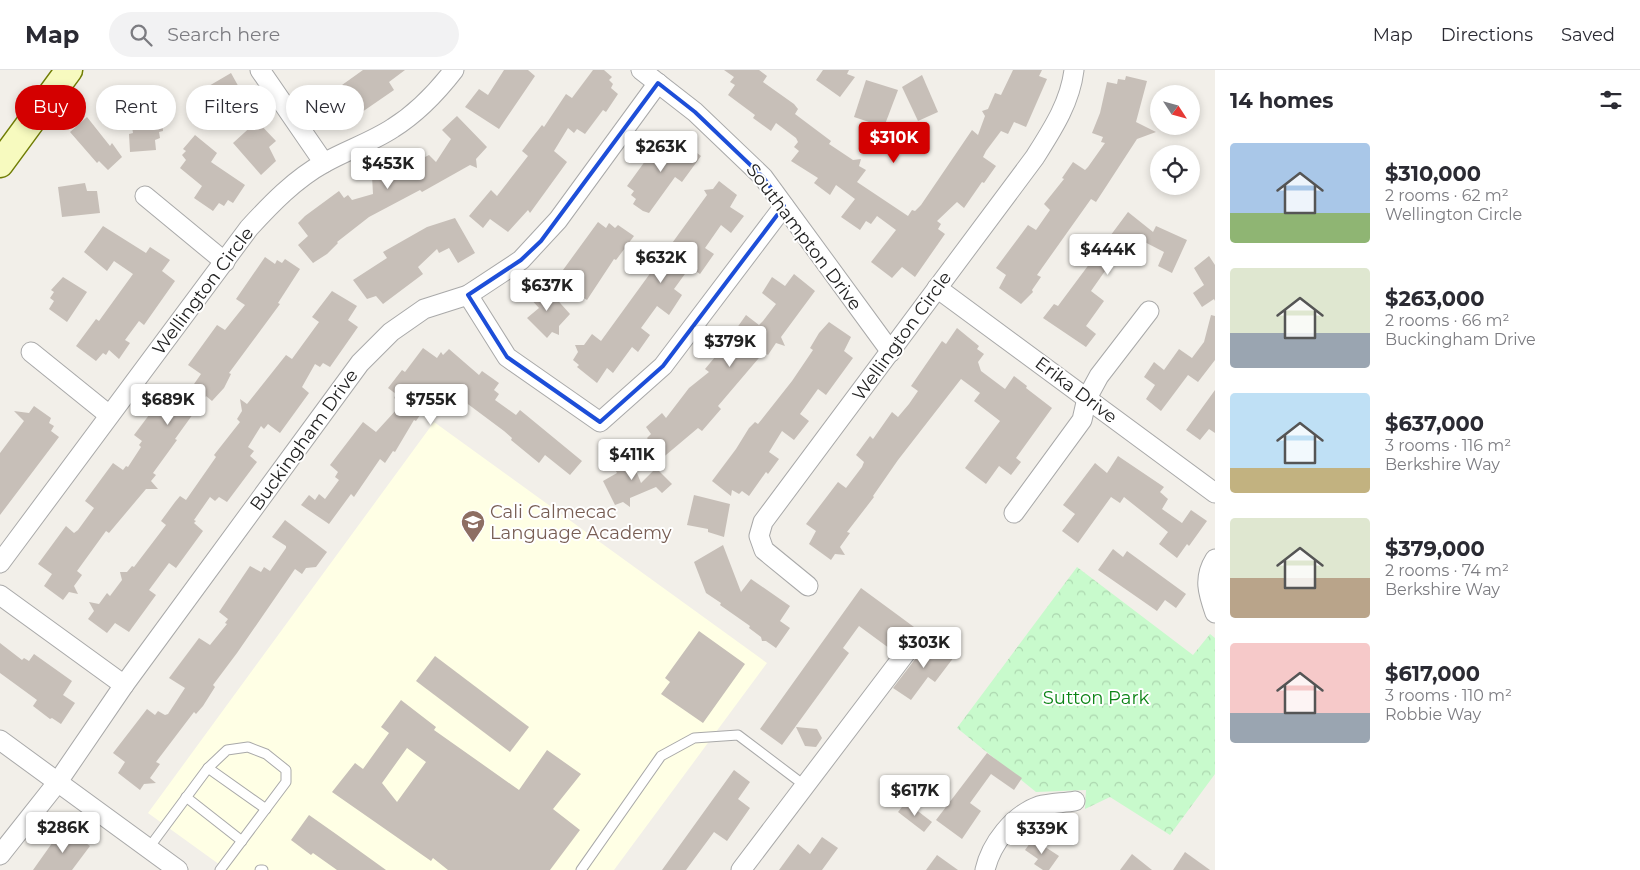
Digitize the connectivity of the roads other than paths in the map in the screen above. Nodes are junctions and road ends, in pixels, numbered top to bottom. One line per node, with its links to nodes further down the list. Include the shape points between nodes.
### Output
1 (69, 70): 8 (main road)
2 (260, 70): 7 (street)
3 (454, 70): 7 (street, Wellington Circle, via 420,107 392,129)
4 (642, 70): 6 (street, Southampton Drive)
5 (1074, 70): 12 (street, Wellington Circle, via 1072,85 1056,124)
6 (658, 83): 10 (street, Southampton Drive, via 738,151); 13 (street, Buckingham Drive, via 541,241 521,260)
7 (324, 163): 11 (street, Wellington Circle, via 271,204)
8 (0, 164)
9 (145, 196): 11 (street)
10 (784, 206): 13 (street, via 664,366 600,422 507,357); 16 (street, Southampton Drive)
11 (225, 262): 18 (street, Wellington Circle)
12 (937, 288): 16 (street, Wellington Circle); 17 (street, Erika Drive)
13 (468, 295): 27 (street, Buckingham Drive, via 424,309 392,332 360,363)
14 (1149, 311): 17 (street, via 1099,376)
15 (31, 352): 18 (street)
16 (890, 352): 23 (street, Wellington Circle, via 763,522 759,536 764,550)
17 (1087, 398): 19 (street, Erika Drive); 20 (street, via 1082,420)
18 (109, 415): 22 (street, Wellington Circle)
19 (1215, 493)
20 (1014, 513)
21 (1215, 559): 25 (street, via 1206,579)
22 (0, 563)
23 (808, 586)
24 (0, 595): 27 (street)
25 (1215, 613)
26 (917, 638): 31 (street)
27 (124, 685): 30 (street, Buckingham Drive)
28 (0, 740): 30 (street)
29 (208, 768): 32 (lane); 34 (lane); 34 (lane, via 227,750 248,747 266,754 286,770 286,782)
30 (57, 783): 36 (street); 37 (street, Buckingham Drive)
31 (799, 793): 40 (lane, via 738,736 694,738 661,756); 41 (street)
32 (186, 797): 35 (lane); 36 (lane)
33 (1075, 801): 42 (street, via 1039,806 1018,818 992,850)
34 (266, 809): 35 (lane)
35 (242, 841): 39 (lane)
36 (148, 849): 38 (street)
37 (0, 855)
38 (178, 870)
39 (220, 870)
40 (581, 870)
41 (741, 870)
42 (985, 870)

